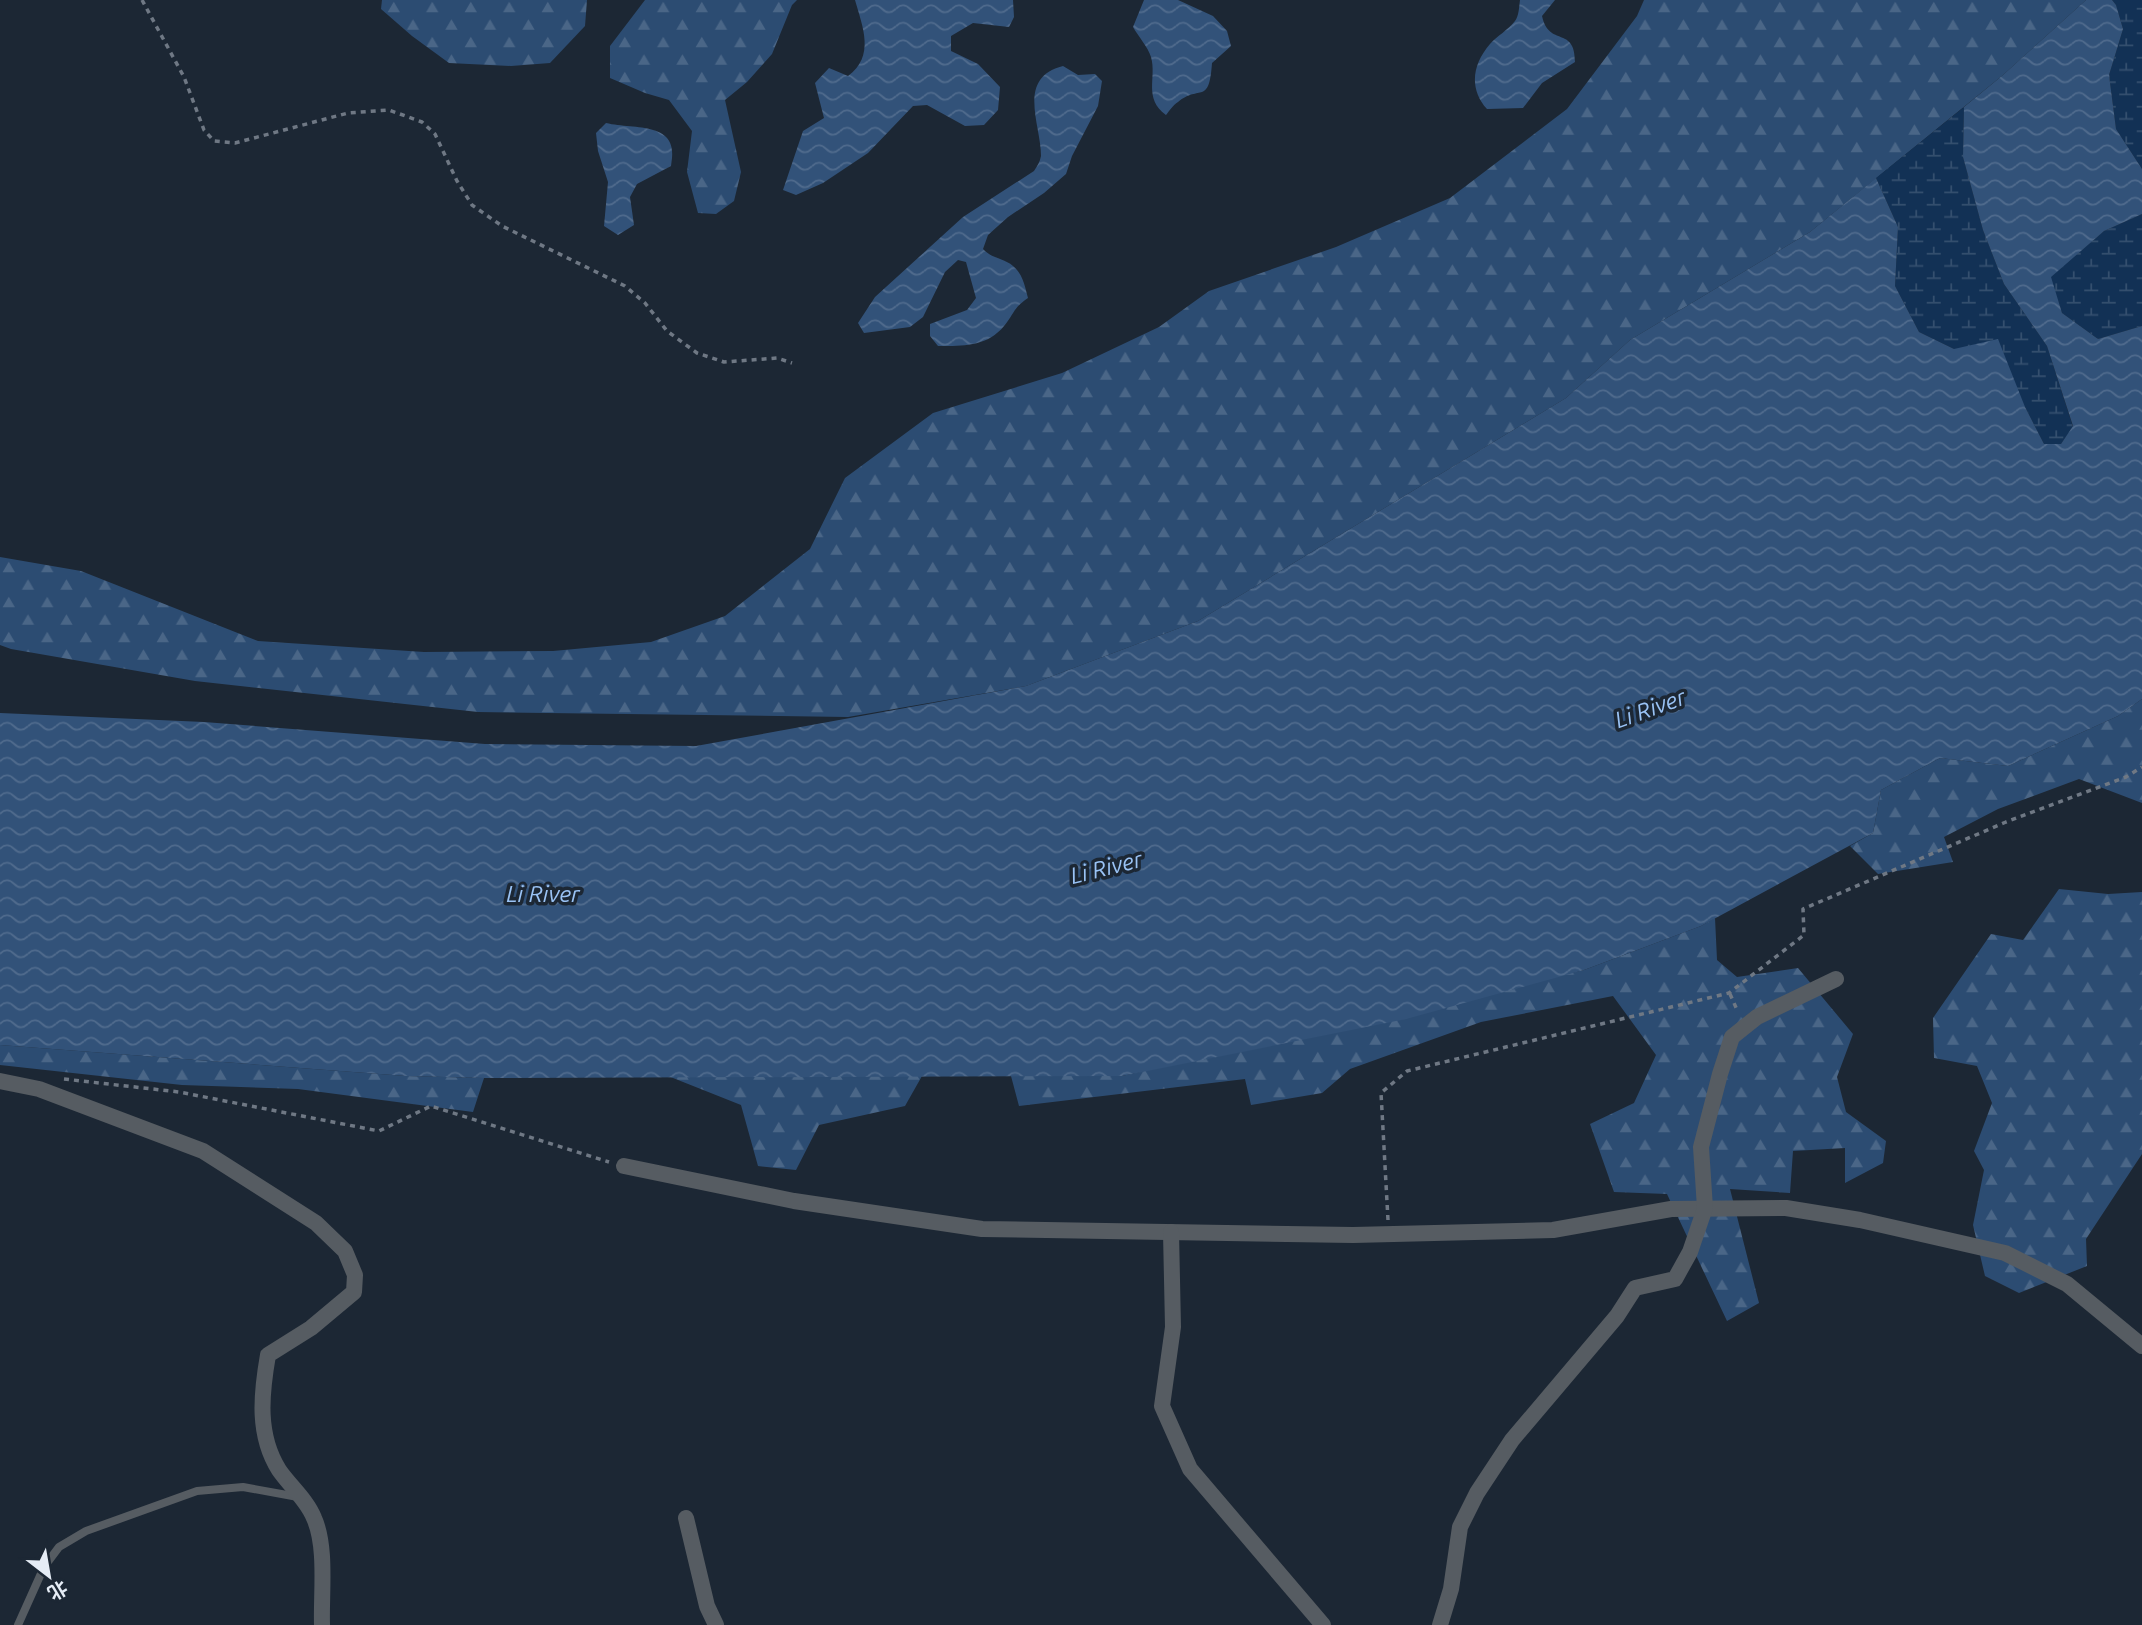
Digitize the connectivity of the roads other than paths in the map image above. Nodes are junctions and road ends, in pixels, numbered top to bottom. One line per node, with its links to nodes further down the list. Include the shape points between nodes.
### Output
1 (1836, 979): 4 (street, via 1757,1017 1732,1037 1701,1147)
2 (0, 1081): 7 (street, via 38,1089 203,1151 316,1223 345,1251 355,1275 354,1292 311,1328 268,1355 262,1386 265,1441 279,1470)
3 (624, 1166): 5 (street, via 794,1201 982,1229)
4 (1705, 1209): 5 (street, via 1671,1209 1553,1230); 6 (street, via 1786,1208 2006,1253 2067,1284); 13 (street, via 1675,1279 1635,1289 1512,1440 1477,1493 1460,1527 1451,1589)
5 (1171, 1232): 12 (street, via 1173,1326 1162,1406 1190,1469)
6 (2142, 1346)
7 (301, 1498): 9 (lane, via 243,1488 197,1491 86,1531 59,1547 44,1567); 10 (street, via 314,1517 321,1544)
8 (686, 1518): 11 (street, via 707,1606)
9 (18, 1625)
10 (321, 1625)
11 (716, 1625)
12 (1323, 1625)
13 (1440, 1625)

